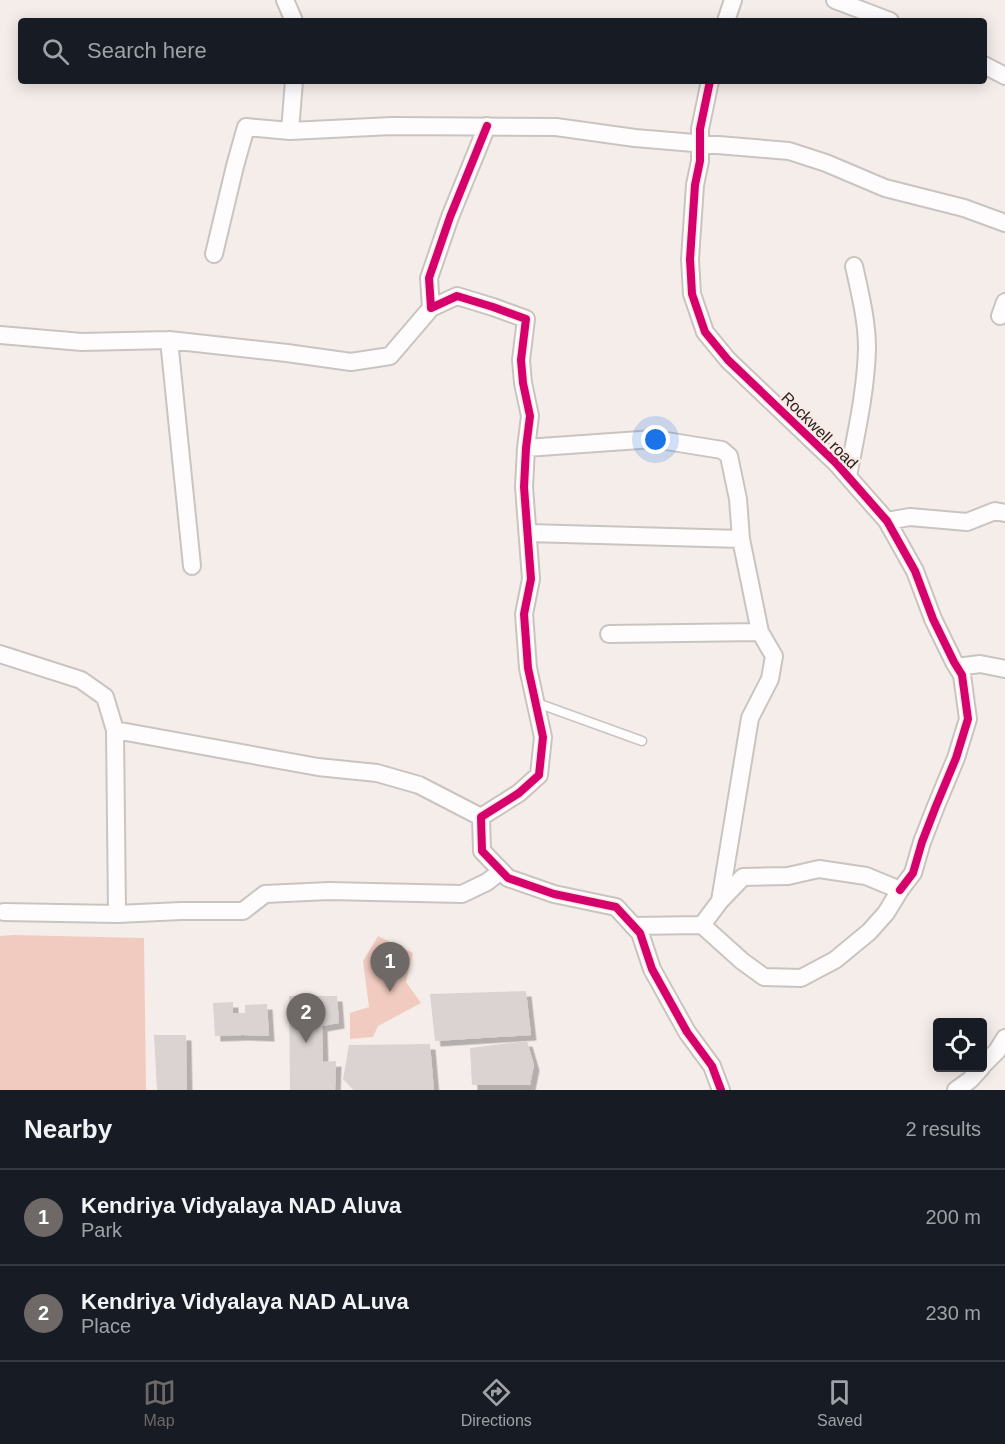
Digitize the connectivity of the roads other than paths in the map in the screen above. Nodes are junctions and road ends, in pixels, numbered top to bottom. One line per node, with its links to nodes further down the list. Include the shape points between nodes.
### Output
1 (285, 0): 4 (street)
2 (733, 0): 5 (street)
3 (835, 0): 6 (street)
4 (293, 18)
5 (727, 18)
6 (882, 18)
7 (987, 67): 8 (street)
8 (1005, 76)
9 (294, 84): 12 (street)
10 (709, 84): 13 (street, Rockwell road)
11 (487, 126): 12 (street); 13 (street, via 556,127); 17 (street, via 429,278)
12 (290, 131): 15 (street, via 246,127)
13 (700, 143): 14 (street, via 789,151 885,188); 21 (street, Rockwell road, via 690,259 692,294 705,332 728,360)
14 (1005, 223)
15 (214, 254)
16 (854, 266): 21 (street, via 867,347)
17 (431, 308): 19 (street, via 390,356 351,362); 20 (street, via 457,296 526,319 521,360 530,416)
18 (0, 334): 19 (street, via 82,342)
19 (169, 340): 26 (street)
20 (526, 448): 24 (street); 25 (street, via 654,439 722,450 729,456)
21 (848, 476): 23 (street, Rockwell road)
22 (1005, 513): 23 (street, via 995,511 967,522 910,517)
23 (887, 521): 30 (street, Rockwell road, via 915,571)
24 (528, 533): 25 (street); 32 (street, via 531,579 524,614 528,668)
25 (741, 539): 27 (street)
26 (192, 566)
27 (760, 632): 28 (street); 38 (street, via 774,656 770,679 750,718)
28 (609, 634)
29 (0, 654): 33 (street, via 81,680 105,697)
30 (957, 667): 31 (street, via 980,664); 37 (street, Rockwell road, via 962,675 968,719 913,873)
31 (1005, 669)
32 (537, 703): 34 (lane); 35 (street, via 543,737 539,775)
33 (115, 730): 35 (street, via 318,767 377,773 419,785); 40 (street)
34 (642, 741)
35 (481, 817): 36 (street, via 482,851)
36 (501, 871): 40 (street, via 462,894 265,894 243,911); 42 (street, via 508,878 554,894 616,907)
37 (900, 890): 38 (street, via 866,876 819,869 788,876 743,877); 41 (street, Rockwell road, via 869,932 835,960 801,978 764,977)
38 (720, 901): 41 (street)
39 (4, 912): 40 (street)
40 (117, 914)
41 (702, 925): 42 (street)
42 (633, 926): 46 (street, via 640,933 652,969 687,1032 712,1066)
43 (1005, 1038): 44 (street)
44 (987, 1062)
45 (977, 1072): 47 (street)
46 (721, 1090)
47 (956, 1090)

